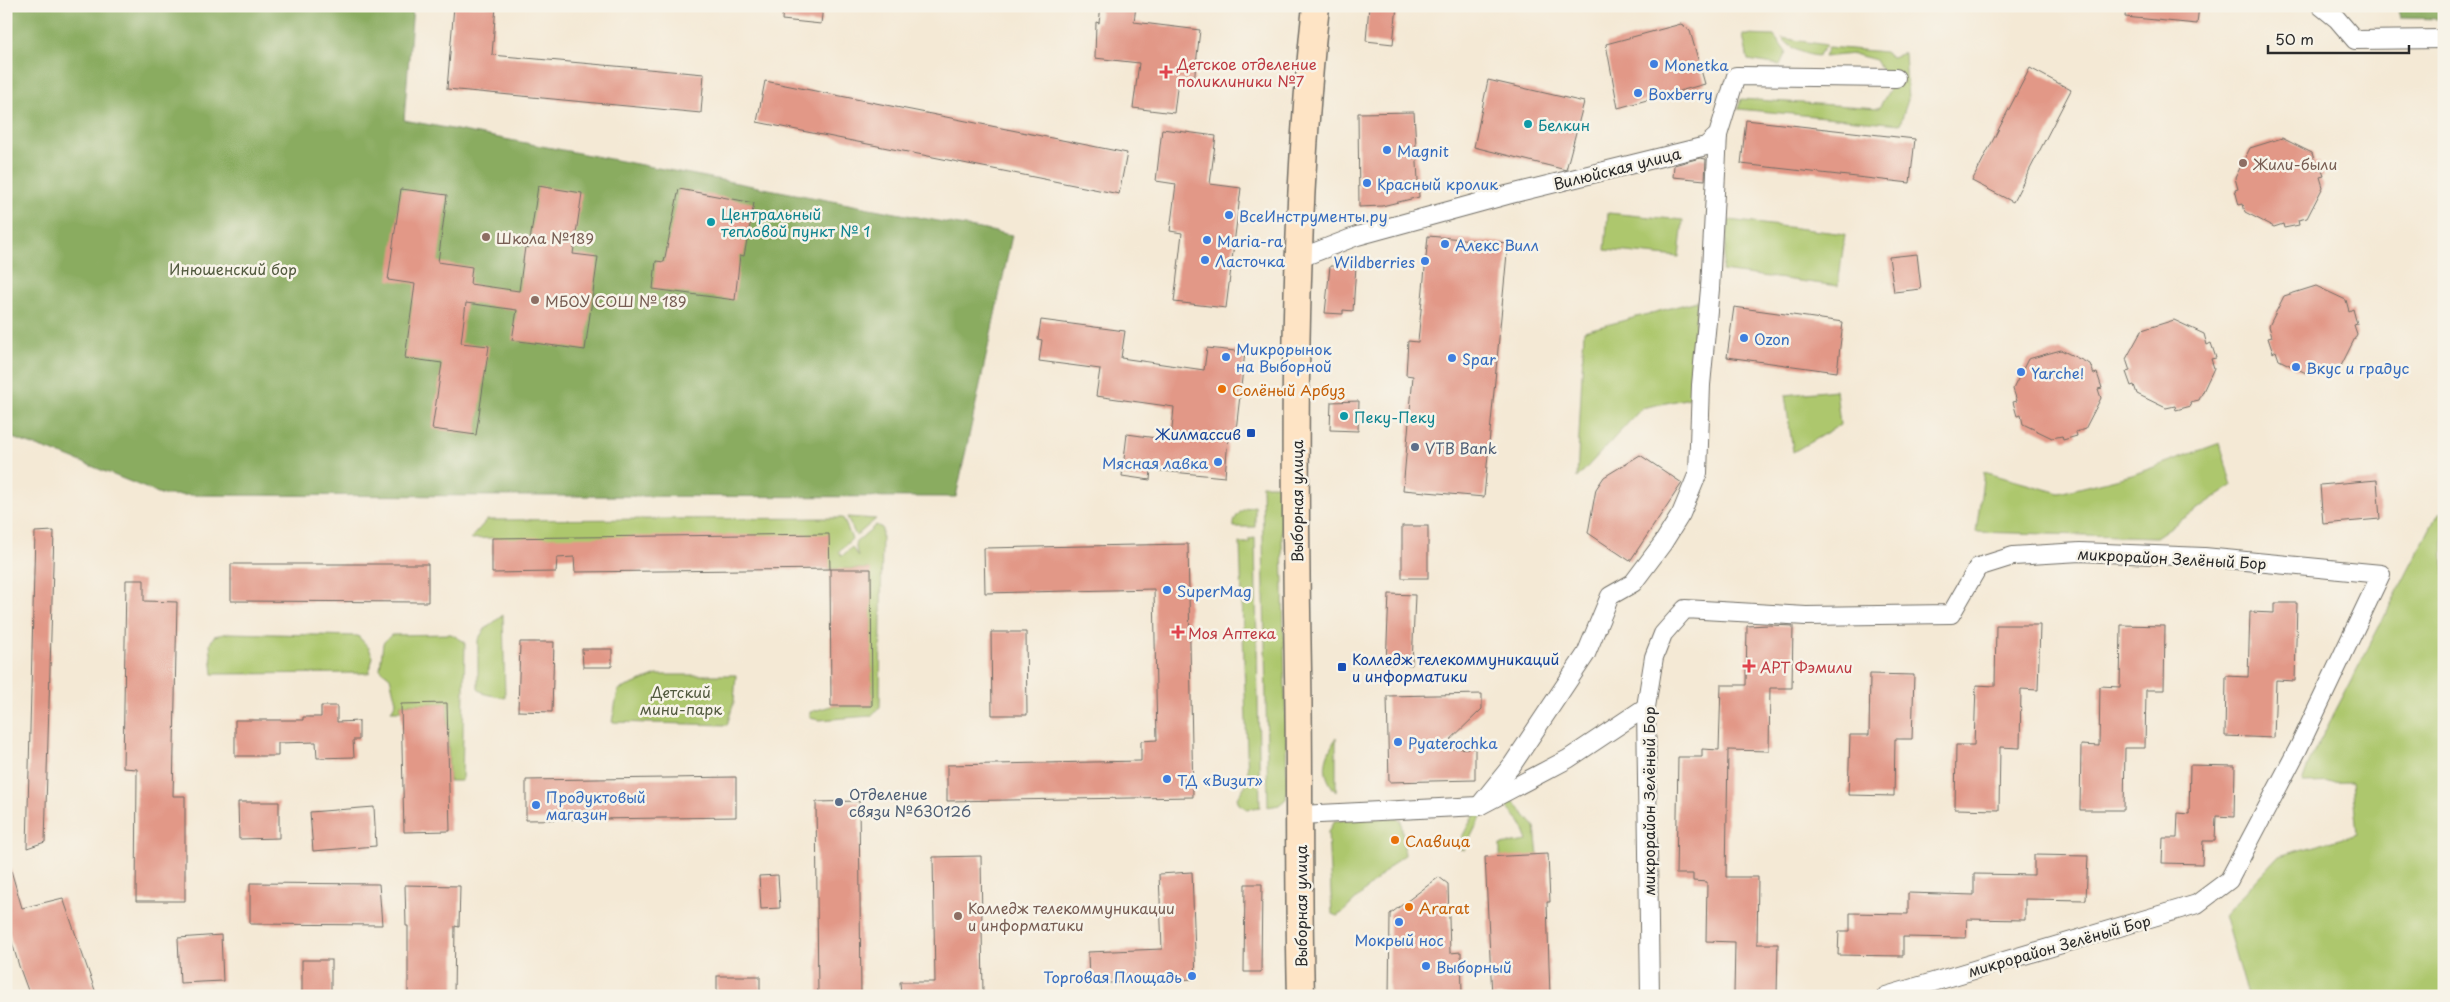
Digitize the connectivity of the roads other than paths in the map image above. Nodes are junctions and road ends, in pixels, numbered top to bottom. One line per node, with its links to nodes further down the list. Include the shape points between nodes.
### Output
1 (1316, 6): 6 (main road, Выборная улица)
2 (2321, 6): 3 (street, via 2355,40)
3 (2444, 39)
4 (1896, 78): 5 (street, via 1736,76)
5 (1718, 135): 6 (street, Вилюйская улица, via 1706,146 1357,236); 8 (street, via 1698,473 1681,514 1663,543 1633,583 1610,596 1586,654 1512,765)
6 (1300, 258): 9 (main road, Выборная улица, via 1296,508)
7 (1646, 708): 8 (street, via 1568,759); 11 (street, микрорайон Зелёный Бор); 12 (street, микрорайон Зелёный Бор, via 1654,657 1663,634 1685,609 1806,616 1951,614 1978,567 2013,556 2080,552 2204,557 2381,574 2298,749 2229,880 2197,904)
8 (1479, 806): 9 (street)
9 (1300, 815): 10 (main road, Выборная улица)
10 (1301, 996)
11 (1650, 996)
12 (1886, 996)

